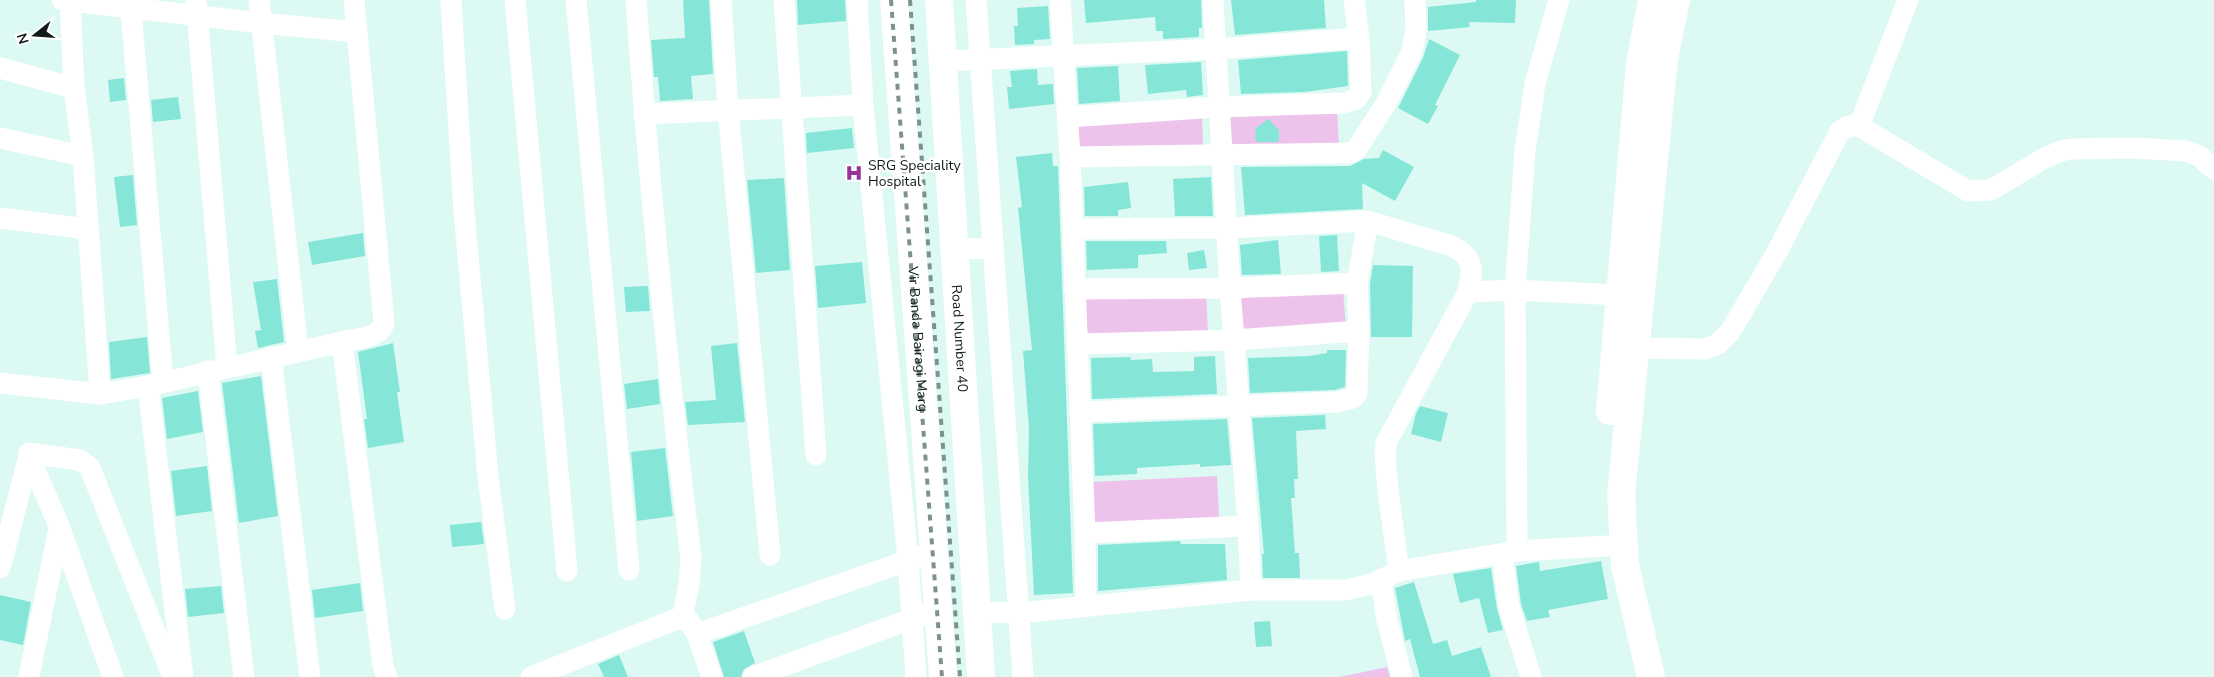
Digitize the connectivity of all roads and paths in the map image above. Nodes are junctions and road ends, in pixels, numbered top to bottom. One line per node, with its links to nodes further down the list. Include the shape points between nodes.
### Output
1 (259, 0): 24 (street)
2 (354, 0): 25 (street)
3 (451, 0): 86 (street, via 464,212 488,476)
4 (515, 0): 82 (street)
5 (576, 0): 81 (street)
6 (636, 0): 37 (street)
7 (721, 0): 36 (street)
8 (784, 0): 35 (street)
9 (856, 0): 33 (street)
10 (894, 0): 79 (street, Vir Banda Bairagi Marg)
11 (939, 0): 30 (street, Road Number 40)
12 (976, 0): 29 (street)
13 (1060, 0): 28 (street)
14 (1213, 0): 27 (street)
15 (1354, 0): 26 (street)
16 (1415, 0): 42 (street, via 1416,30 1412,52 1385,106 1356,150 1350,153)
17 (1559, 0): 55 (street, via 1529,116)
18 (1652, 0): 57 (street, via 1640,64)
19 (1676, 0): 62 (street, via 1664,59)
20 (1908, 0): 39 (street)
21 (68, 1): 22 (street); 32 (street)
22 (130, 4): 23 (street); 67 (street)
23 (197, 8): 24 (street); 65 (street)
24 (261, 23): 25 (street); 63 (street)
25 (356, 32): 60 (street, via 384,322 377,334)
26 (1359, 38): 27 (street); 34 (street, via 1361,92 1356,99 1336,104)
27 (1217, 48): 28 (street); 34 (street)
28 (1062, 54): 29 (street); 38 (street)
29 (980, 60): 30 (street); 50 (street)
30 (943, 61): 51 (street, Road Number 40)
31 (0, 68): 32 (street)
32 (74, 88): 41 (street)
33 (863, 105): 35 (street); 79 (street)
34 (1218, 107): 38 (street); 42 (street)
35 (792, 109): 36 (street); 71 (street)
36 (728, 110): 37 (street); 78 (street)
37 (644, 114): 91 (street, via 667,366 690,558)
38 (1068, 117): 43 (street)
39 (1859, 126): 44 (street, via 1968,191 1991,190 2043,159 2072,149 2186,151 2199,156); 62 (street, via 1840,130 1777,252 1730,332 1718,344 1706,349)
40 (0, 138): 41 (street)
41 (83, 156): 48 (street)
42 (1222, 156): 43 (street); 47 (street)
43 (1070, 157): 49 (street)
44 (2214, 169)
45 (0, 218): 48 (street)
46 (1368, 221): 47 (street); 52 (street); 56 (street, via 1460,250 1471,263)
47 (1228, 228): 49 (street); 53 (street)
48 (88, 229): 68 (street)
49 (1073, 229): 54 (street)
50 (994, 248): 51 (street); 89 (street)
51 (956, 249): 88 (street, Road Number 40)
52 (1357, 283): 53 (street); 58 (street)
53 (1230, 288): 54 (street); 59 (street)
54 (1074, 289): 61 (street)
55 (1516, 290): 56 (street); 57 (street); 77 (street)
56 (1468, 292): 83 (street, via 1386,443)
57 (1620, 295): 76 (street, via 1604,485)
58 (1359, 331): 59 (street); 69 (street, via 1356,393 1353,398 1337,402)
59 (1234, 340): 61 (street); 69 (street)
60 (342, 342): 63 (street); 98 (street)
61 (1078, 344): 70 (street)
62 (1635, 348): 109 (street, via 1620,495 1626,565)
63 (298, 351): 64 (street)
64 (270, 357): 65 (street); 97 (street)
65 (218, 370): 67 (street); 96 (street)
66 (0, 383): 68 (street)
67 (155, 384): 68 (street); 95 (street)
68 (100, 394)
69 (1238, 406): 70 (street); 74 (street)
70 (1080, 412): 75 (street)
71 (816, 455)
72 (29, 456): 73 (street); 80 (street); 94 (street, via 29,453 80,460 90,468)
73 (59, 526): 92 (street); 93 (street)
74 (1248, 526): 75 (street); 84 (street)
75 (1085, 533): 85 (street)
76 (1606, 546): 77 (street); 108 (street, via 1607,564)
77 (1509, 552): 83 (street); 107 (street, via 1509,608)
78 (770, 555)
79 (921, 556): 87 (street, Vir Banda Bairagi Marg); 90 (street); 91 (street)
80 (0, 568)
81 (629, 570)
82 (567, 571)
83 (1390, 576): 84 (street, via 1346,590); 106 (street, via 1387,620)
84 (1251, 590): 85 (street)
85 (1086, 606): 89 (street)
86 (505, 609)
87 (939, 610): 90 (street); 103 (street, Vir Banda Bairagi Marg)
88 (976, 612): 89 (street); 104 (street, Road Number 40)
89 (1019, 613): 105 (street)
90 (912, 618): 101 (street); 102 (street)
91 (689, 626): 99 (street, via 674,620); 100 (street)
92 (29, 677)
93 (113, 677)
94 (173, 677)
95 (183, 677)
96 (244, 677)
97 (310, 677)
98 (387, 677)
99 (531, 677)
100 (712, 677)
101 (753, 677)
102 (916, 677)
103 (943, 677)
104 (981, 677)
105 (1023, 677)
106 (1402, 677)
107 (1531, 677)
108 (1633, 677)
109 (1651, 677)

